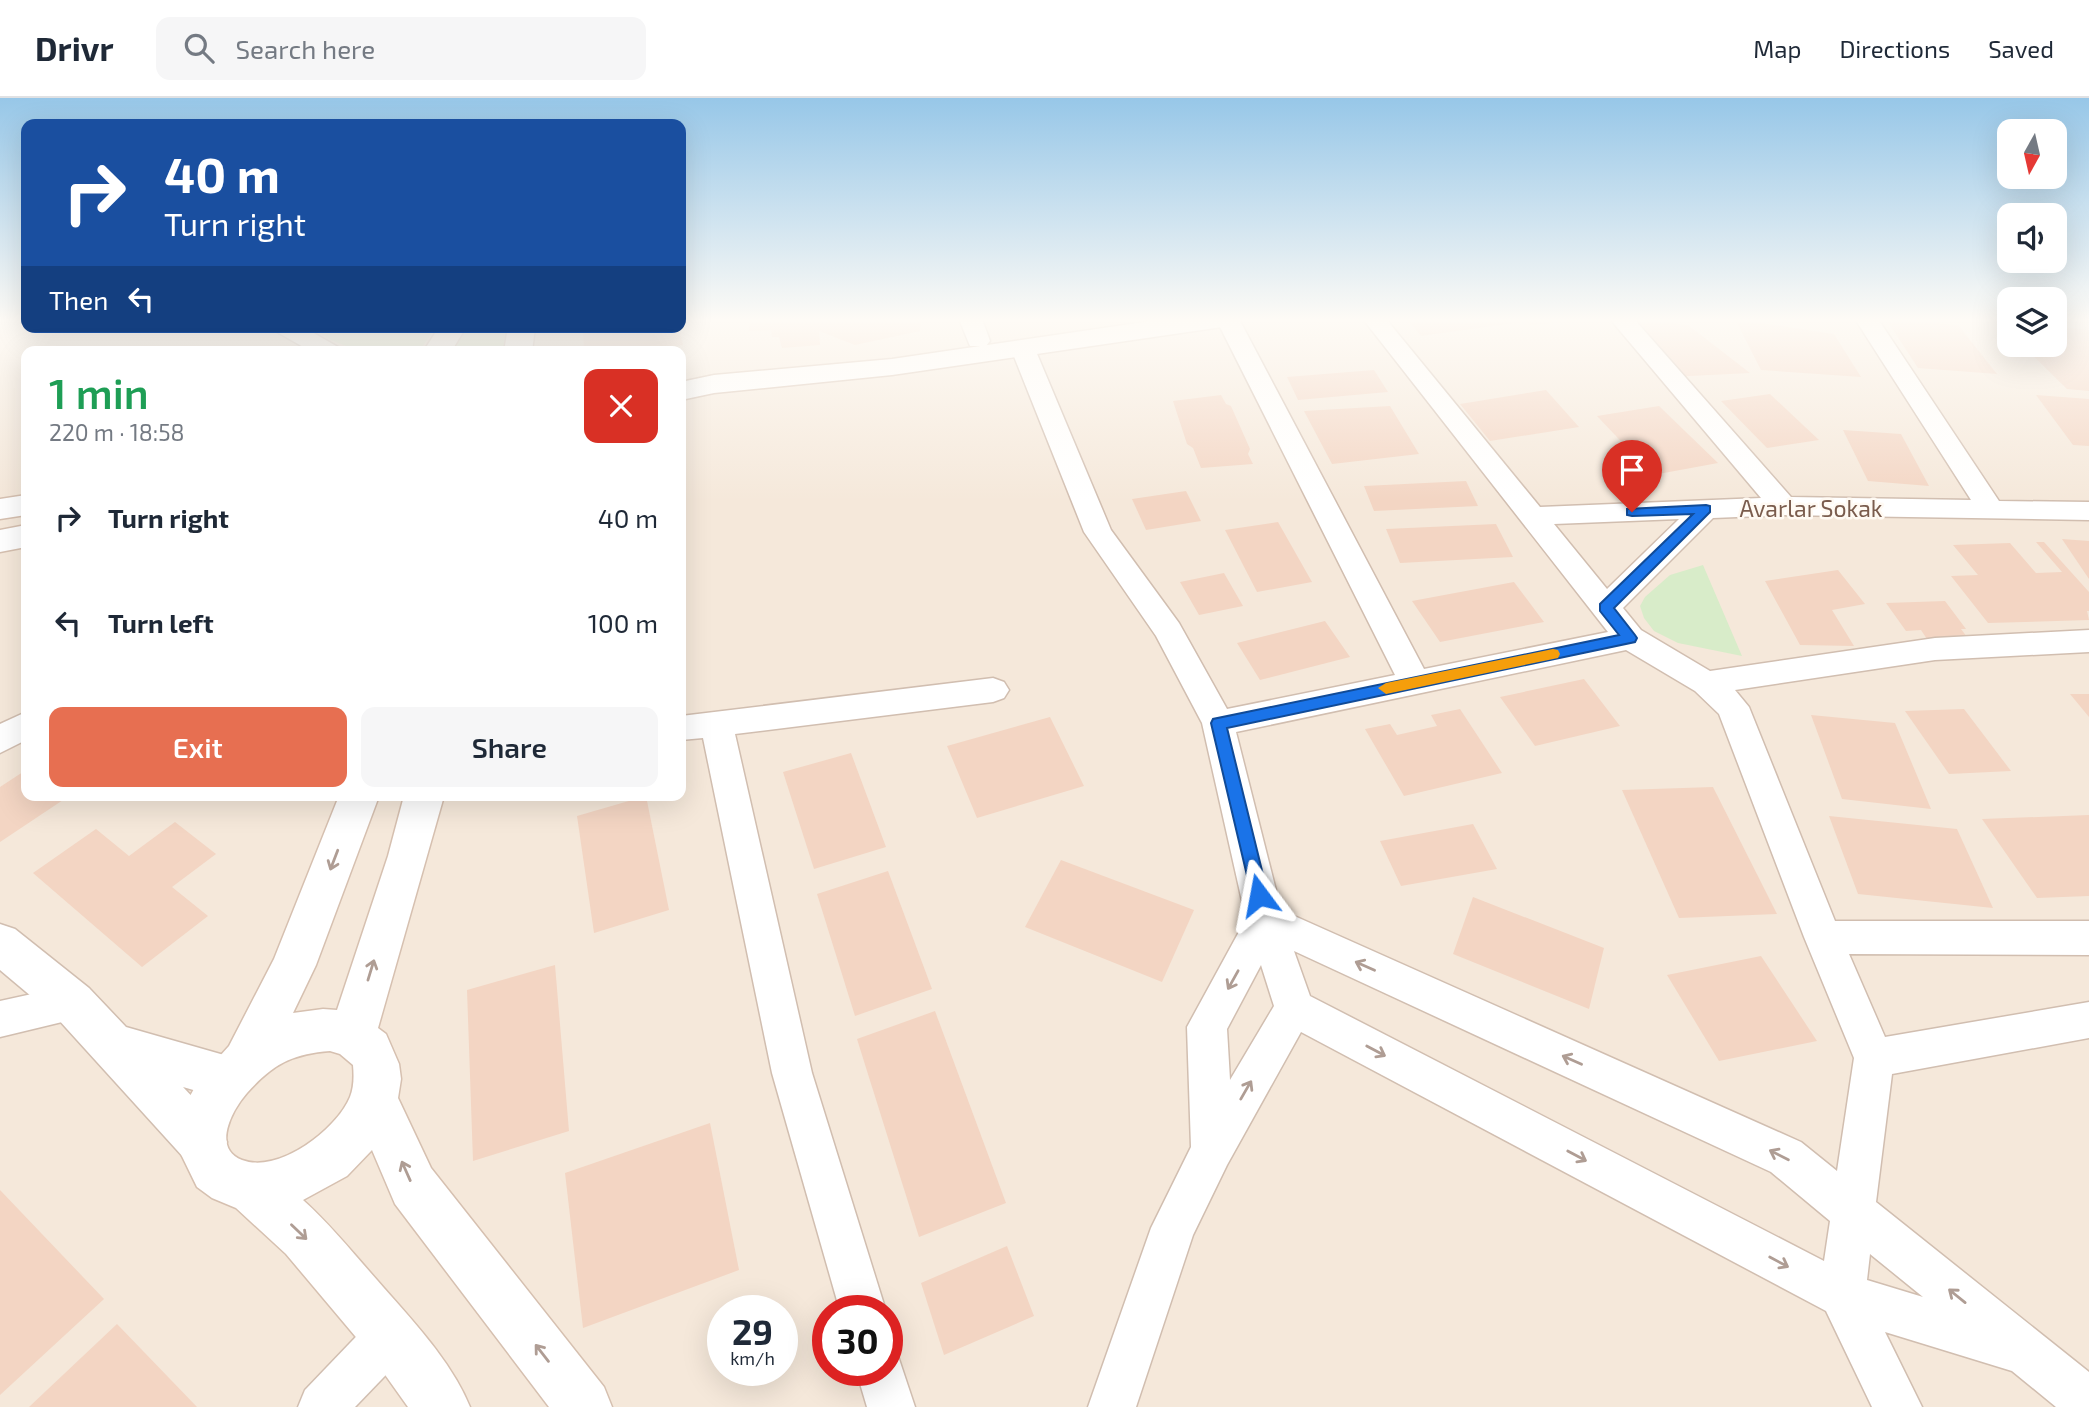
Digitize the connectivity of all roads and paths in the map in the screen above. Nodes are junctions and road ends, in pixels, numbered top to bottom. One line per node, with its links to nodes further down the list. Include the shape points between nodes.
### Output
1 (755, 380): 7 (main road)
2 (1036, 380): 23 (street, via 1098,532 1168,631)
3 (1256, 380): 20 (street)
4 (1423, 380): 14 (street)
5 (1674, 380): 9 (street)
6 (1907, 380): 12 (street)
7 (686, 390)
8 (21, 506): 10 (main road)
9 (1783, 506): 11 (street, Avarlar Sokak); 12 (street, Avarlar Sokak)
10 (0, 509)
11 (1706, 509): 14 (street, Avarlar Sokak); 17 (street)
12 (1991, 510): 13 (street, Avarlar Sokak)
13 (2089, 511)
14 (1533, 516): 17 (street)
15 (21, 537): 16 (main road)
16 (0, 541)
17 (1605, 608): 18 (street)
18 (1630, 638): 20 (street); 21 (street)
19 (2089, 641): 21 (street, via 1935,649)
20 (1415, 682): 23 (street)
21 (1706, 683): 30 (street, via 1733,707)
22 (993, 690): 24 (street)
23 (1219, 723): 29 (street)
24 (699, 725): 46 (street, via 792,1073)
25 (21, 727): 26 (street)
26 (0, 740)
27 (357, 801): 40 (main road, one-way to 40, via 294,965)
28 (423, 801): 37 (main road, one-way to 28)
29 (1265, 920): 34 (street); 43 (street, one-way to 43, via 1207,1027); 45 (street, one-way to 29, via 1786,1157)
30 (1823, 937): 31 (street); 39 (street)
31 (2089, 938)
32 (0, 943): 33 (main road)
33 (73, 1003): 35 (street); 38 (main road)
34 (1294, 1008): 43 (street, one-way to 34); 47 (street, one-way to 47)
35 (0, 1019)
36 (2089, 1020): 39 (street)
37 (354, 1036): 40 (main road, via 330,1030 303,1032 275,1041); 41 (main road, via 375,1062)
38 (112, 1045): 40 (main road); 42 (main road)
39 (1874, 1058): 45 (street)
40 (238, 1068): 42 (main road, via 213,1098)
41 (374, 1100): 44 (main road, via 360,1127 338,1152 310,1172 279,1184); 54 (main road, one-way to 41, via 413,1186)
42 (202, 1142): 44 (main road, via 206,1159 216,1172 230,1182)
43 (1212, 1150): 56 (street, via 1173,1228)
44 (249, 1186): 48 (main road, one-way to 48, via 304,1236)
45 (1853, 1212): 47 (street); 49 (street, one-way to 45)
46 (858, 1295)
47 (1842, 1295): 49 (street); 57 (street)
48 (390, 1336): 52 (street); 53 (main road)
49 (2029, 1354): 51 (street)
50 (885, 1386): 55 (street)
51 (2089, 1403)
52 (322, 1407)
53 (442, 1407)
54 (584, 1407)
55 (891, 1407)
56 (1112, 1407)
57 (1898, 1407)

